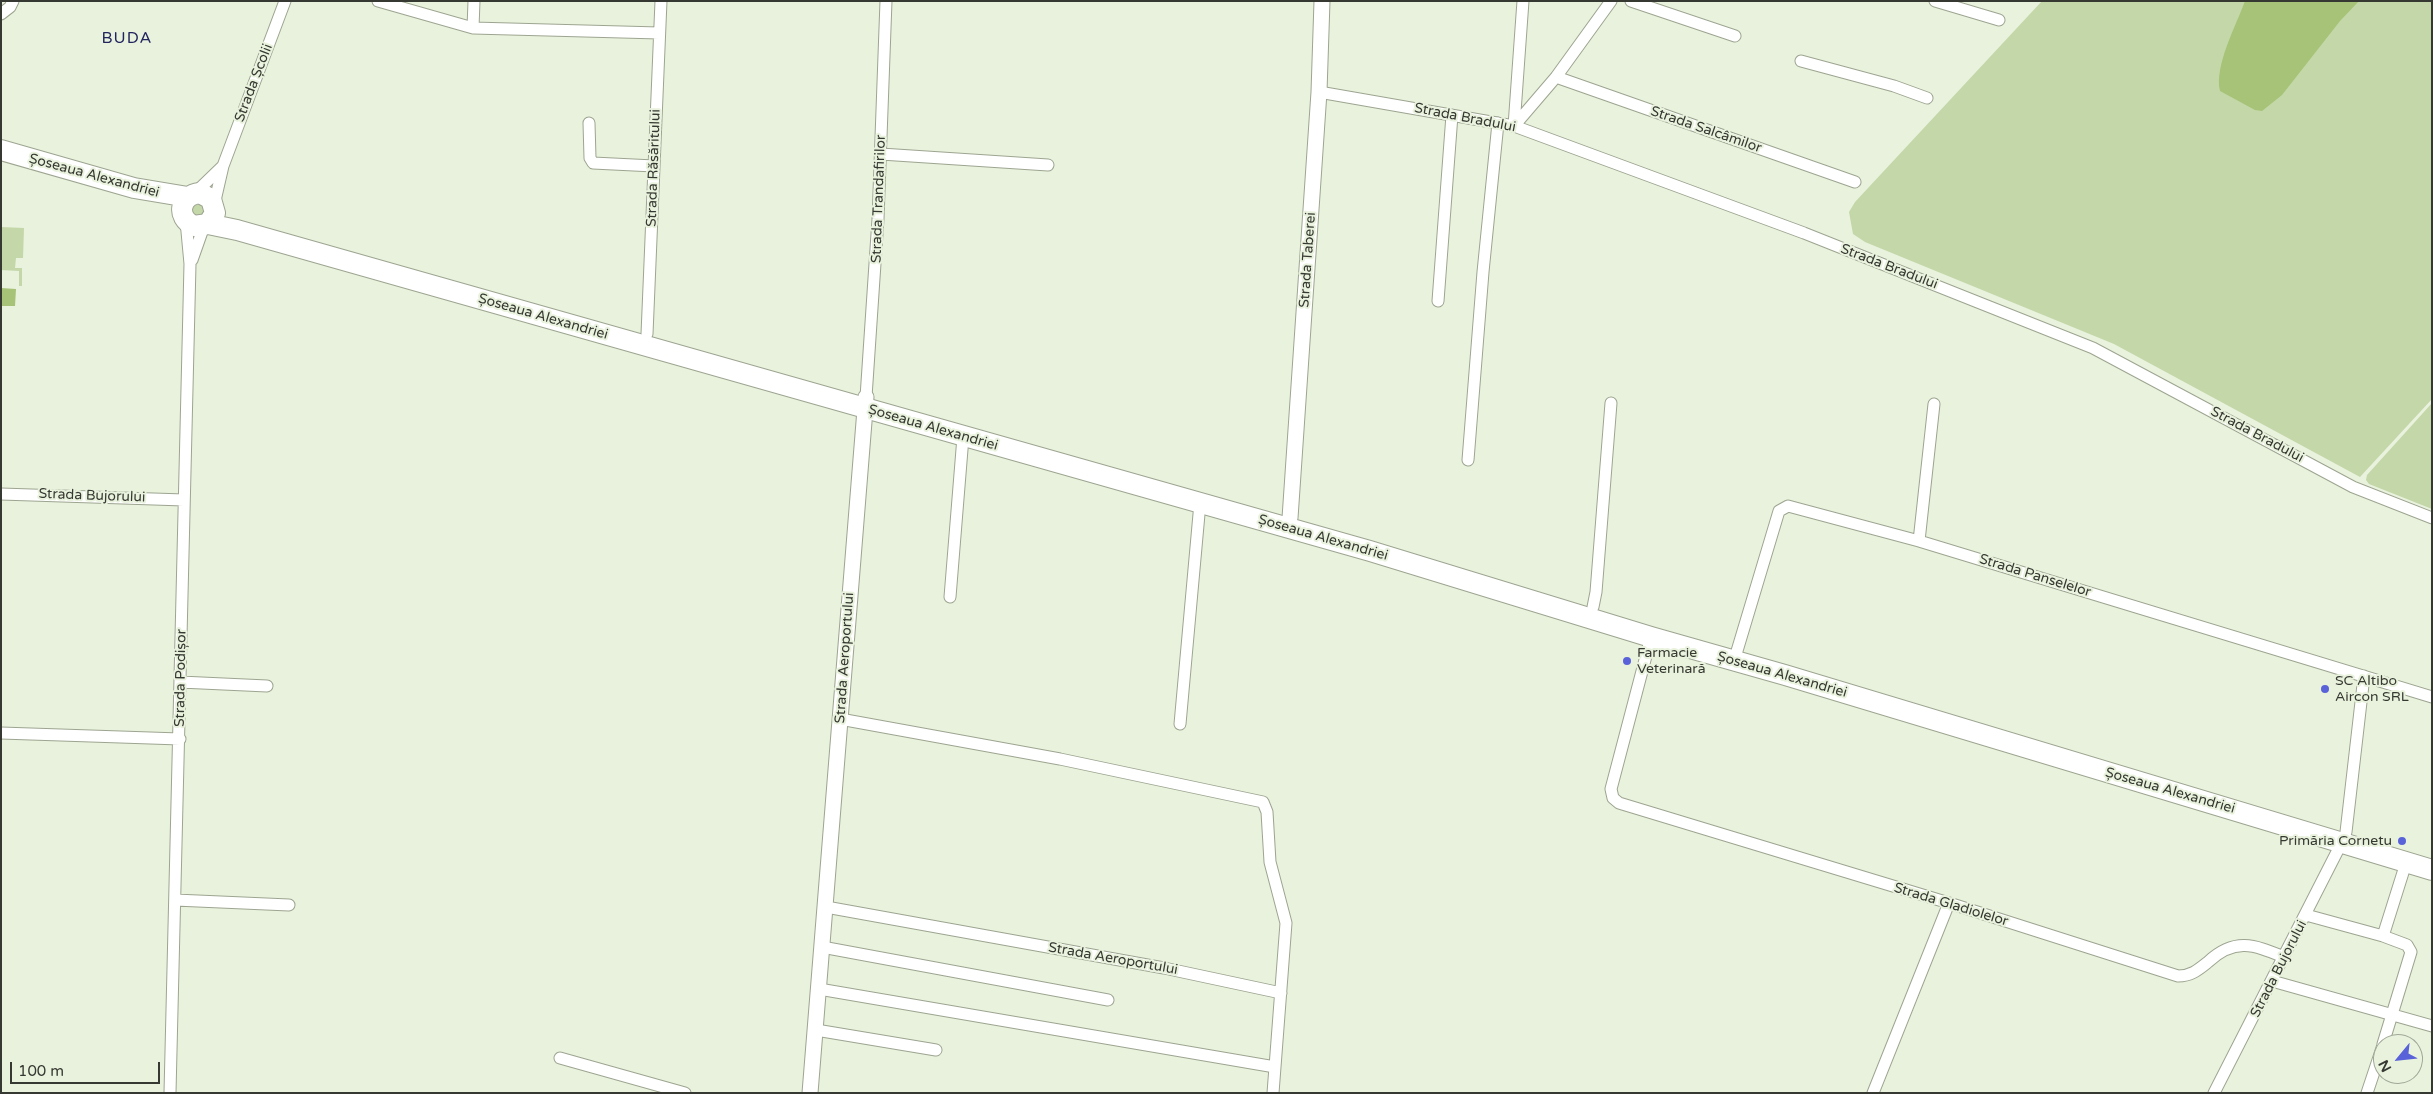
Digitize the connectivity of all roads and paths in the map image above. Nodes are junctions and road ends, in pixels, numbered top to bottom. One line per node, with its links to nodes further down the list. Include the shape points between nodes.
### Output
1 (13, 1): 12 (street)
2 (285, 1): 29 (street, Strada Școlii)
3 (378, 1): 14 (street)
4 (474, 1): 14 (street)
5 (661, 1): 15 (street, Strada Răsăritului)
6 (886, 1): 26 (street, Strada Trandafirilor)
7 (1322, 1): 19 (street, Strada Taberei)
8 (1523, 1): 24 (street)
9 (1611, 1): 18 (street)
10 (1631, 1): 16 (street)
11 (1935, 1): 13 (street)
12 (1, 14)
13 (2000, 20)
14 (474, 28): 15 (street)
15 (660, 32): 30 (street, Strada Răsăritului)
16 (1735, 36)
17 (1801, 61): 20 (street)
18 (1556, 77): 24 (street); 31 (street, Strada Salcâmilor)
19 (1319, 92): 21 (street, Strada Bradului); 45 (street, Strada Taberei)
20 (1927, 98)
21 (1452, 115): 23 (street, Strada Bradului); 35 (street)
22 (589, 122): 30 (street, via 590,158 593,163)
23 (1498, 123): 24 (street, Strada Bradului); 41 (street)
24 (1514, 126): 46 (street, Strada Bradului, via 1804,233 2094,348 2353,487)
25 (1, 150): 32 (highway, Șoseaua Alexandriei, via 134,188)
26 (881, 154): 28 (street); 37 (street, Strada Trandafirilor)
27 (1, 161): 33 (highway, Șoseaua Alexandriei)
28 (1048, 165)
29 (223, 166): 32 (street, Strada Școlii); 33 (street, Strada Școlii)
30 (654, 166): 36 (street, Strada Răsăritului)
31 (1855, 182)
32 (191, 195): 33 (highway, via 182,206); 33 (highway, Șoseaua Alexandriei, via 206,195)
33 (202, 217): 34 (street, Strada Podișor); 34 (street, Strada Podișor); 36 (highway, Șoseaua Alexandriei, via 240,219); 37 (highway, Șoseaua Alexandriei, via 237,230)
34 (190, 264): 43 (street, Strada Podișor)
35 (1438, 300)
36 (647, 334): 37 (highway, Șoseaua Alexandriei)
37 (865, 402): 40 (highway, Șoseaua Alexandriei); 45 (highway, Șoseaua Alexandriei); 56 (street, Strada Aeroportului)
38 (1611, 403): 49 (street)
39 (1934, 404): 47 (street)
40 (963, 437): 44 (highway, Șoseaua Alexandriei); 48 (street)
41 (1468, 460)
42 (1, 494): 43 (street, Strada Bujorului)
43 (184, 500): 53 (street, Strada Podișor)
44 (1200, 503): 50 (highway, Șoseaua Alexandriei); 57 (street)
45 (1290, 518): 49 (highway, Șoseaua Alexandriei)
46 (2432, 518)
47 (1918, 541): 51 (street, Strada Panselelor, via 1792,506 1782,507); 52 (street, Strada Panselelor)
48 (950, 597)
49 (1593, 607): 51 (highway, Șoseaua Alexandriei)
50 (1651, 637): 60 (highway, Șoseaua Alexandriei); 65 (street, Strada Gladiolelor, via 1611,790 1613,798 1619,803)
51 (1737, 651): 60 (highway, Șoseaua Alexandriei)
52 (2364, 676): 55 (street, Strada Panselelor); 60 (street, Strada Bujorului)
53 (180, 682): 54 (street); 59 (street, Strada Podișor)
54 (267, 686)
55 (2432, 697)
56 (840, 719): 67 (street, Strada Aeroportului); 74 (street, via 1069,760 1262,802 1267,812 1270,862 1286,923)
57 (1180, 724)
58 (1, 733): 59 (street)
59 (180, 739): 64 (street, Strada Podișor)
60 (2343, 838): 61 (highway, Șoseaua Alexandriei); 62 (highway, Șoseaua Alexandriei); 68 (street, Strada Bujorului)
61 (2432, 858)
62 (2406, 863): 63 (highway, Șoseaua Alexandriei); 69 (street)
63 (2432, 870)
64 (175, 900): 66 (street); 83 (street, Strada Podișor)
65 (1949, 903): 71 (street, Strada Gladiolelor, via 2178,976 2193,973 2222,951 2235,946 2249,945); 87 (street)
66 (289, 905)
67 (826, 907): 70 (street, Strada Aeroportului); 74 (street, Strada Aeroportului)
68 (2306, 915): 69 (street); 71 (street, Strada Bujorului)
69 (2382, 936): 76 (street, via 2407,945 2411,952)
70 (822, 947): 73 (street, Strada Aeroportului); 75 (street)
71 (2284, 958): 72 (street, Strada Bujorului)
72 (2272, 981): 76 (street); 88 (street, Strada Bujorului)
73 (819, 989): 78 (street, Strada Aeroportului); 82 (street)
74 (1280, 992): 82 (street)
75 (1108, 1000)
76 (2393, 1015): 77 (street); 79 (street)
77 (2432, 1026)
78 (816, 1030): 80 (street); 85 (street, Strada Aeroportului)
79 (2386, 1034)
80 (936, 1050)
81 (560, 1058): 84 (street)
82 (1275, 1067): 86 (street)
83 (170, 1093)
84 (685, 1093)
85 (810, 1093)
86 (1273, 1093)
87 (1873, 1093)
88 (2214, 1093)

